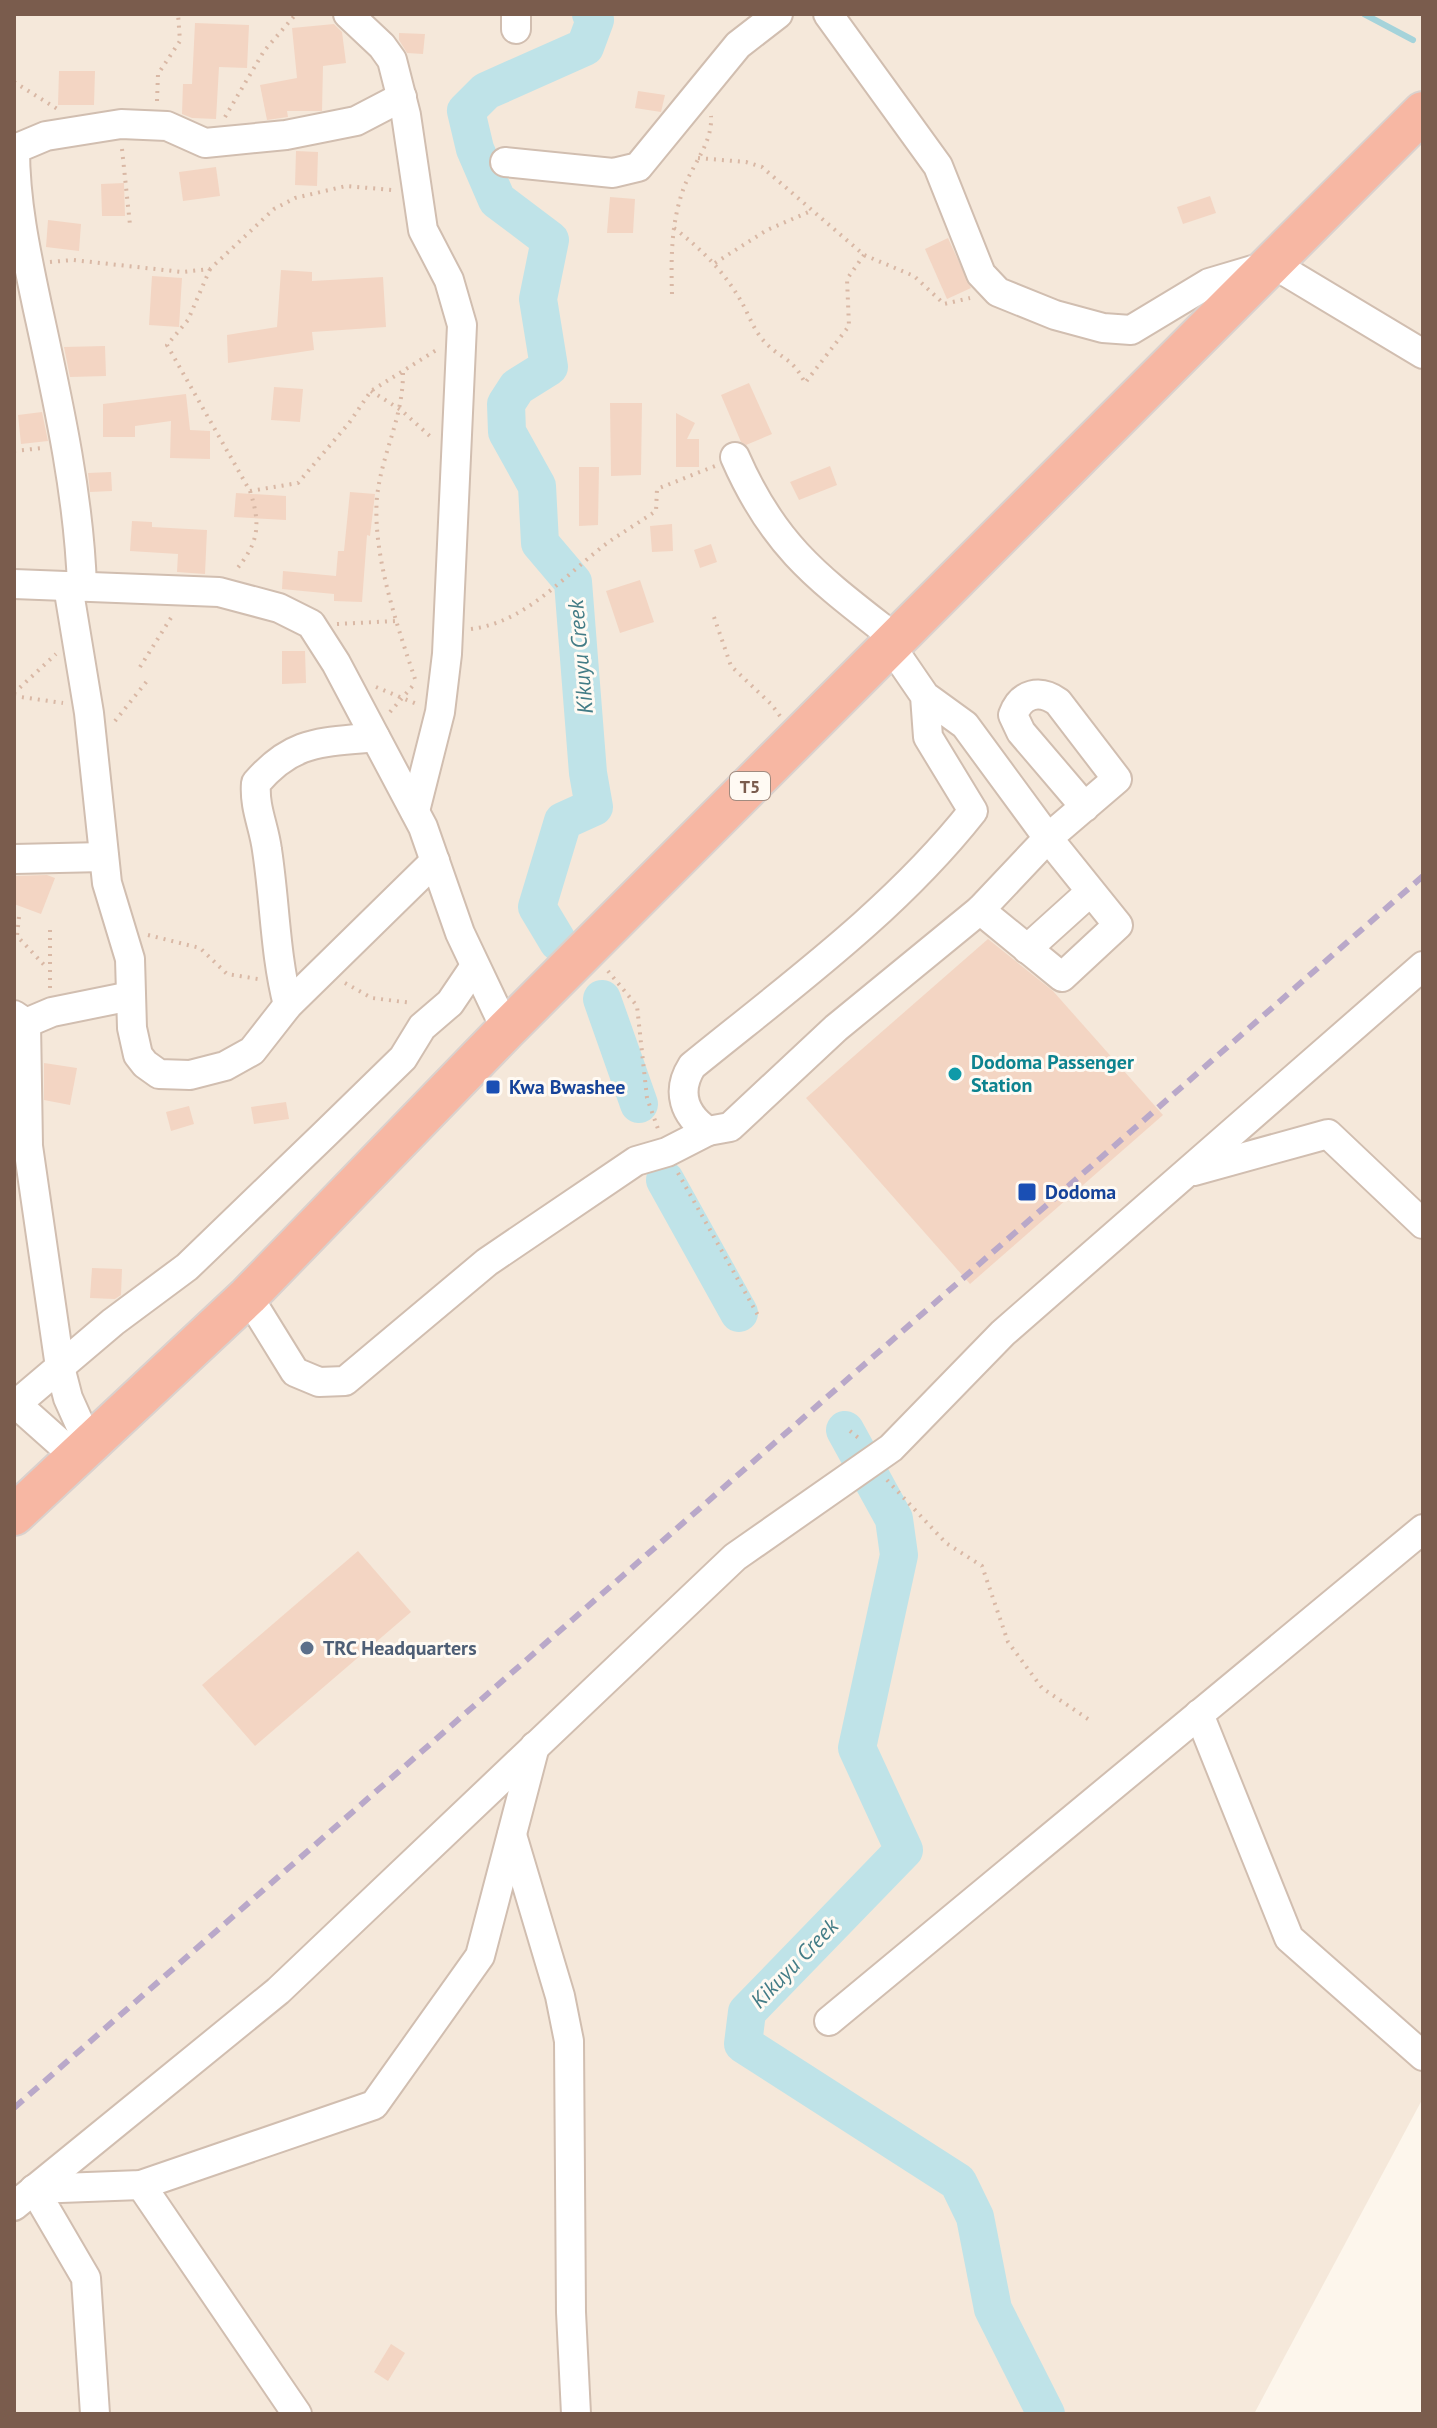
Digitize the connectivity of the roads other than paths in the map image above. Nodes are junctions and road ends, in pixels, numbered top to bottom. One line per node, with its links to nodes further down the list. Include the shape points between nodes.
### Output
1 (348, 14): 4 (street, via 392,60)
2 (778, 14): 6 (street, via 738,45 638,167 613,173)
3 (828, 14): 7 (street, via 938,166 981,274 998,292 1055,315 1131,330 1209,283)
4 (402, 97): 11 (street, via 356,121 286,135 205,143 167,126 121,124 46,136 15,149 28,265 74,484); 16 (street, via 423,230 449,280 462,325 448,641 440,712)
5 (1423, 112): 7 (highway, T5)
6 (505, 162)
7 (1273, 264): 8 (street); 12 (highway, T5)
8 (1423, 354)
9 (735, 457): 12 (street, via 775,531 811,573)
10 (14, 584): 11 (street)
11 (75, 587): 14 (street, via 219,592 279,608 311,624); 18 (street)
12 (893, 642): 13 (street); 29 (highway, T5)
13 (925, 696): 17 (street, via 965,725); 30 (street, via 928,737 973,811 941,851 822,961 692,1066 683,1080 683,1102 694,1122)
14 (374, 734): 16 (street); 27 (street, via 308,745 283,755 256,783 256,815 267,845 280,976)
15 (1085, 807): 17 (street)
16 (415, 811): 20 (street)
17 (1048, 838): 21 (street); 22 (street)
18 (104, 857): 19 (street); 26 (street, via 130,959)
19 (14, 859)
20 (435, 861): 24 (street); 27 (street)
21 (1089, 893): 23 (street); 23 (street, via 1118,925 1062,977)
22 (980, 910): 23 (street); 30 (street, via 836,1028 730,1127)
23 (1027, 949)
24 (475, 966): 29 (street); 34 (street, via 450,1003 422,1027 403,1058 358,1103 187,1267)
25 (1423, 966): 31 (street)
26 (131, 996): 27 (street, via 138,1055 159,1074 190,1075 225,1066 252,1051); 28 (street)
27 (288, 1005)
28 (31, 1017): 34 (street, via 28,1146)
29 (506, 1030): 33 (highway, T5)
30 (708, 1131): 33 (street, via 636,1161 499,1254 345,1381 319,1382 295,1372)
31 (1186, 1173): 32 (street, via 1328,1134); 40 (street, via 1003,1333 891,1448 735,1557)
32 (1423, 1224)
33 (248, 1296): 36 (highway, T5)
34 (60, 1367): 35 (street); 36 (street)
35 (15, 1404): 36 (street)
36 (84, 1453): 37 (highway, T5)
37 (14, 1515)
38 (1423, 1529): 39 (street)
39 (1199, 1714): 43 (street); 44 (street, via 1289,1938)
40 (535, 1746): 41 (street); 42 (street)
41 (496, 1781): 42 (street); 46 (street, via 278,1991)
42 (512, 1834): 45 (street, via 480,1956 374,2105); 49 (street, via 569,2041)
43 (829, 2021)
44 (1423, 2056)
45 (141, 2185): 46 (street); 48 (street)
46 (24, 2197): 47 (street, via 86,2278)
47 (95, 2414)
48 (297, 2414)
49 (576, 2414)

